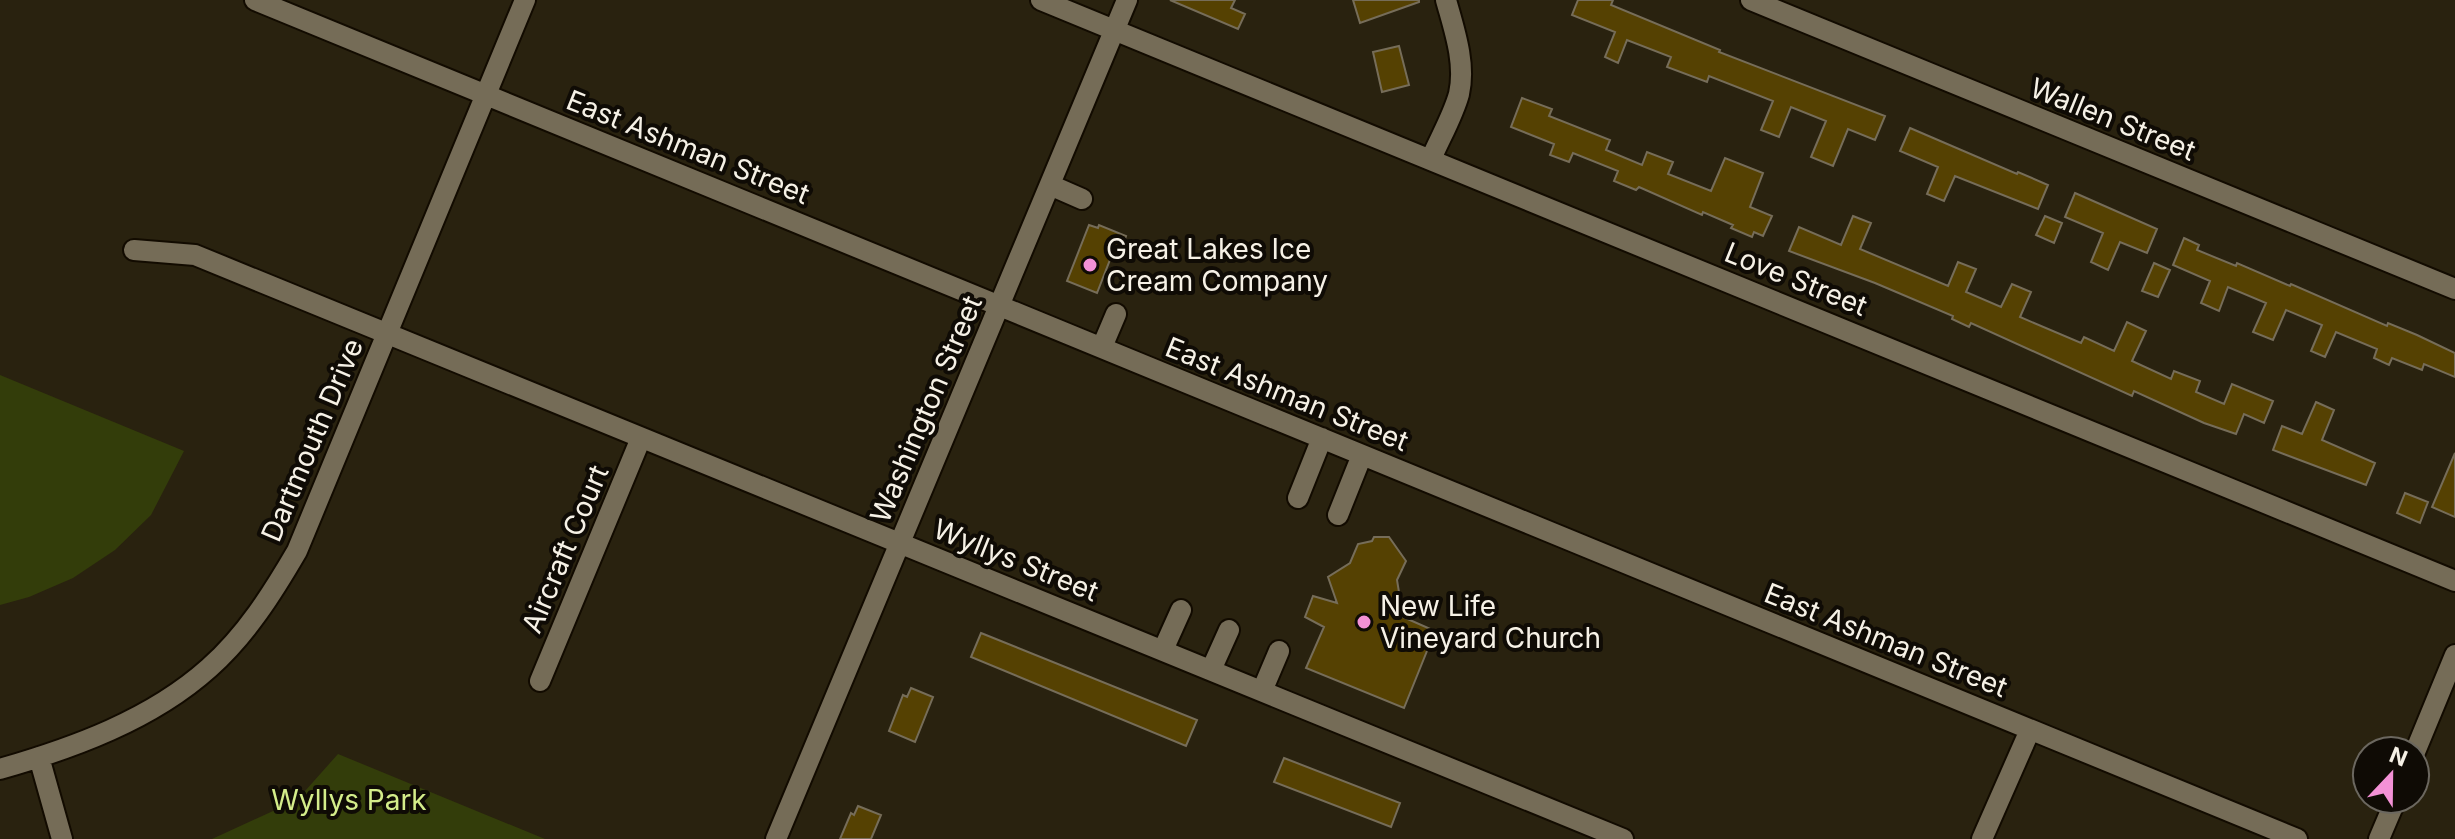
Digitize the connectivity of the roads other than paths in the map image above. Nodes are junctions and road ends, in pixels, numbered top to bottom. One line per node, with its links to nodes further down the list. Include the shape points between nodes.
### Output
1 (255, 0): 8 (street, East Ashman Street)
2 (525, 0): 8 (street, Dartmouth Drive)
3 (1041, 0): 7 (street, Love Street)
4 (1127, 0): 7 (street, Washington Street)
5 (1446, 0): 9 (street, via 1461,73 1458,95)
6 (1751, 0): 13 (street, Wallen Street)
7 (1115, 29): 9 (street, Love Street); 10 (street, Washington Street)
8 (486, 94): 14 (street, East Ashman Street); 16 (street, Dartmouth Drive)
9 (1431, 159): 24 (street, Love Street)
10 (1050, 185): 11 (street); 14 (street, Washington Street)
11 (1082, 199)
12 (134, 250): 16 (street, Wyllys Street, via 195,255)
13 (2455, 289)
14 (1000, 306): 17 (street, East Ashman Street); 23 (street, Washington Street)
15 (1116, 314): 17 (street)
16 (388, 334): 18 (street, Wyllys Street); 35 (street, Dartmouth Drive, via 297,551 241,635 208,669 168,698 113,730)
17 (1102, 347): 19 (street, East Ashman Street)
18 (641, 438): 23 (street, Wyllys Street); 31 (street, Aircraft Court)
19 (1322, 438): 20 (street, East Ashman Street); 21 (street)
20 (1362, 455): 22 (street); 33 (street, East Ashman Street)
21 (1298, 498)
22 (1338, 515)
23 (900, 543): 27 (street, Wyllys Street); 39 (street, Washington Street)
24 (2455, 581)
25 (1181, 610): 27 (street)
26 (1229, 630): 30 (street)
27 (1163, 650): 30 (street, Wyllys Street)
28 (1279, 651): 32 (street)
29 (2455, 655): 34 (street)
30 (1211, 670): 32 (street, Wyllys Street)
31 (540, 681)
32 (1262, 691): 40 (street, Wyllys Street)
33 (2030, 730): 41 (street); 42 (street, East Ashman Street)
34 (2422, 735)
35 (39, 757): 36 (street, Dartmouth Drive); 38 (street)
36 (0, 769)
37 (2389, 815): 43 (street)
38 (62, 839)
39 (776, 839)
40 (1623, 839)
41 (1982, 839)
42 (2297, 839)
43 (2379, 839)

